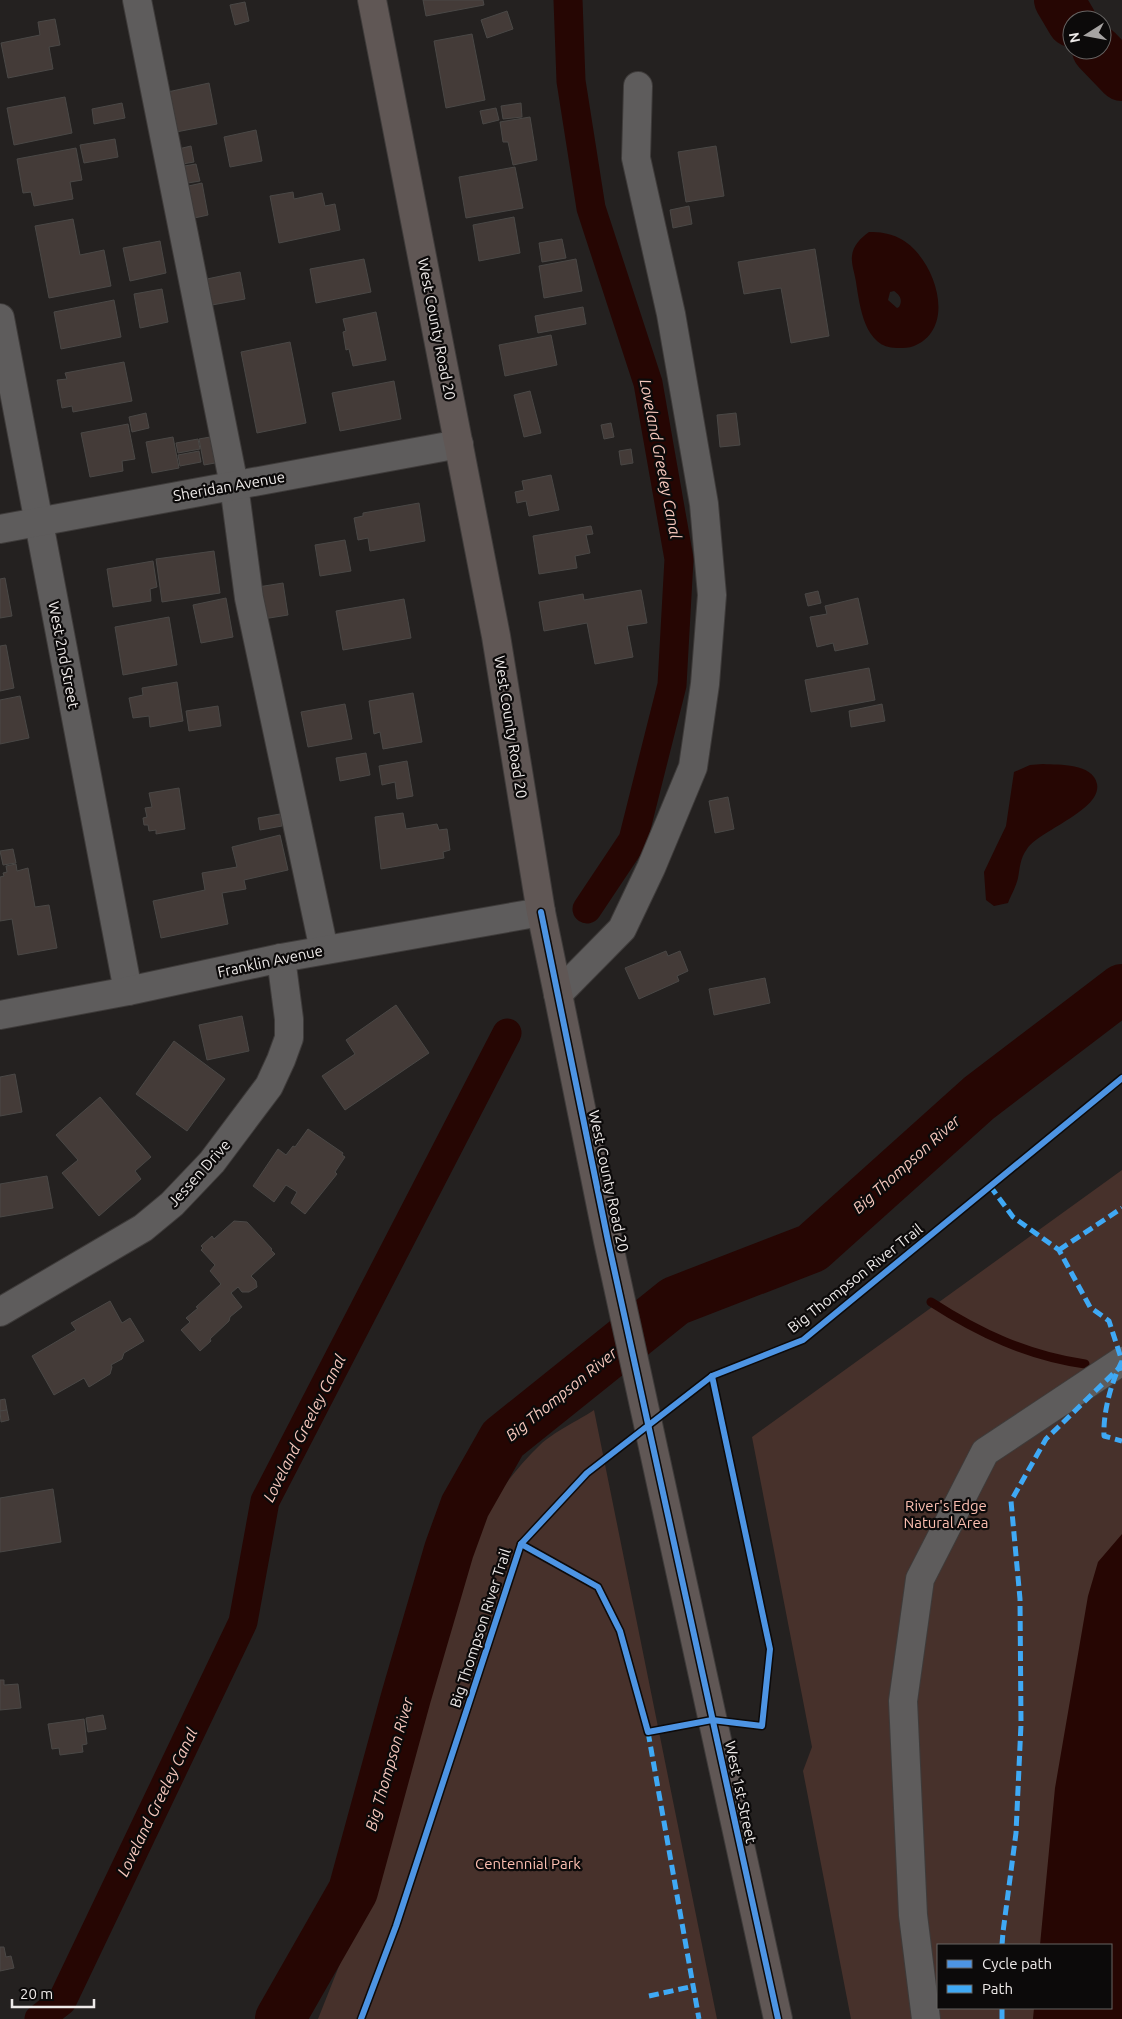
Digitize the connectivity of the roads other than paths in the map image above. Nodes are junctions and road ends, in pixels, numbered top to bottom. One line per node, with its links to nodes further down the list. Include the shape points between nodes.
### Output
1 (137, 0): 6 (street)
2 (372, 0): 5 (main road, West County Road 20)
3 (638, 86): 13 (street, via 636,158 671,314 704,504 712,595 705,684 693,767 651,868 622,929)
4 (0, 318): 7 (street, West 2nd Street)
5 (459, 444): 6 (street, Sheridan Avenue); 9 (main road, West County Road 20, via 496,636)
6 (234, 485): 7 (street, Sheridan Avenue); 10 (street, via 249,598)
7 (38, 521): 8 (street, Sheridan Avenue); 12 (street, West 2nd Street)
8 (0, 529)
9 (541, 912): 10 (street, Franklin Avenue); 13 (main road, West County Road 20)
10 (324, 950): 11 (street, Franklin Avenue)
11 (281, 958): 12 (street, Franklin Avenue); 15 (street, Jessen Drive, via 290,1019 289,1038 269,1086 212,1162 172,1204 143,1228)
12 (128, 991): 14 (street, Franklin Avenue)
13 (558, 994): 17 (main road, West County Road 20)
14 (0, 1015)
15 (0, 1312)
16 (1122, 1361): 19 (street, via 985,1452 920,1579 903,1701 913,1915)
17 (655, 1454): 18 (main road, West 1st Street)
18 (778, 2019)
19 (926, 2019)

